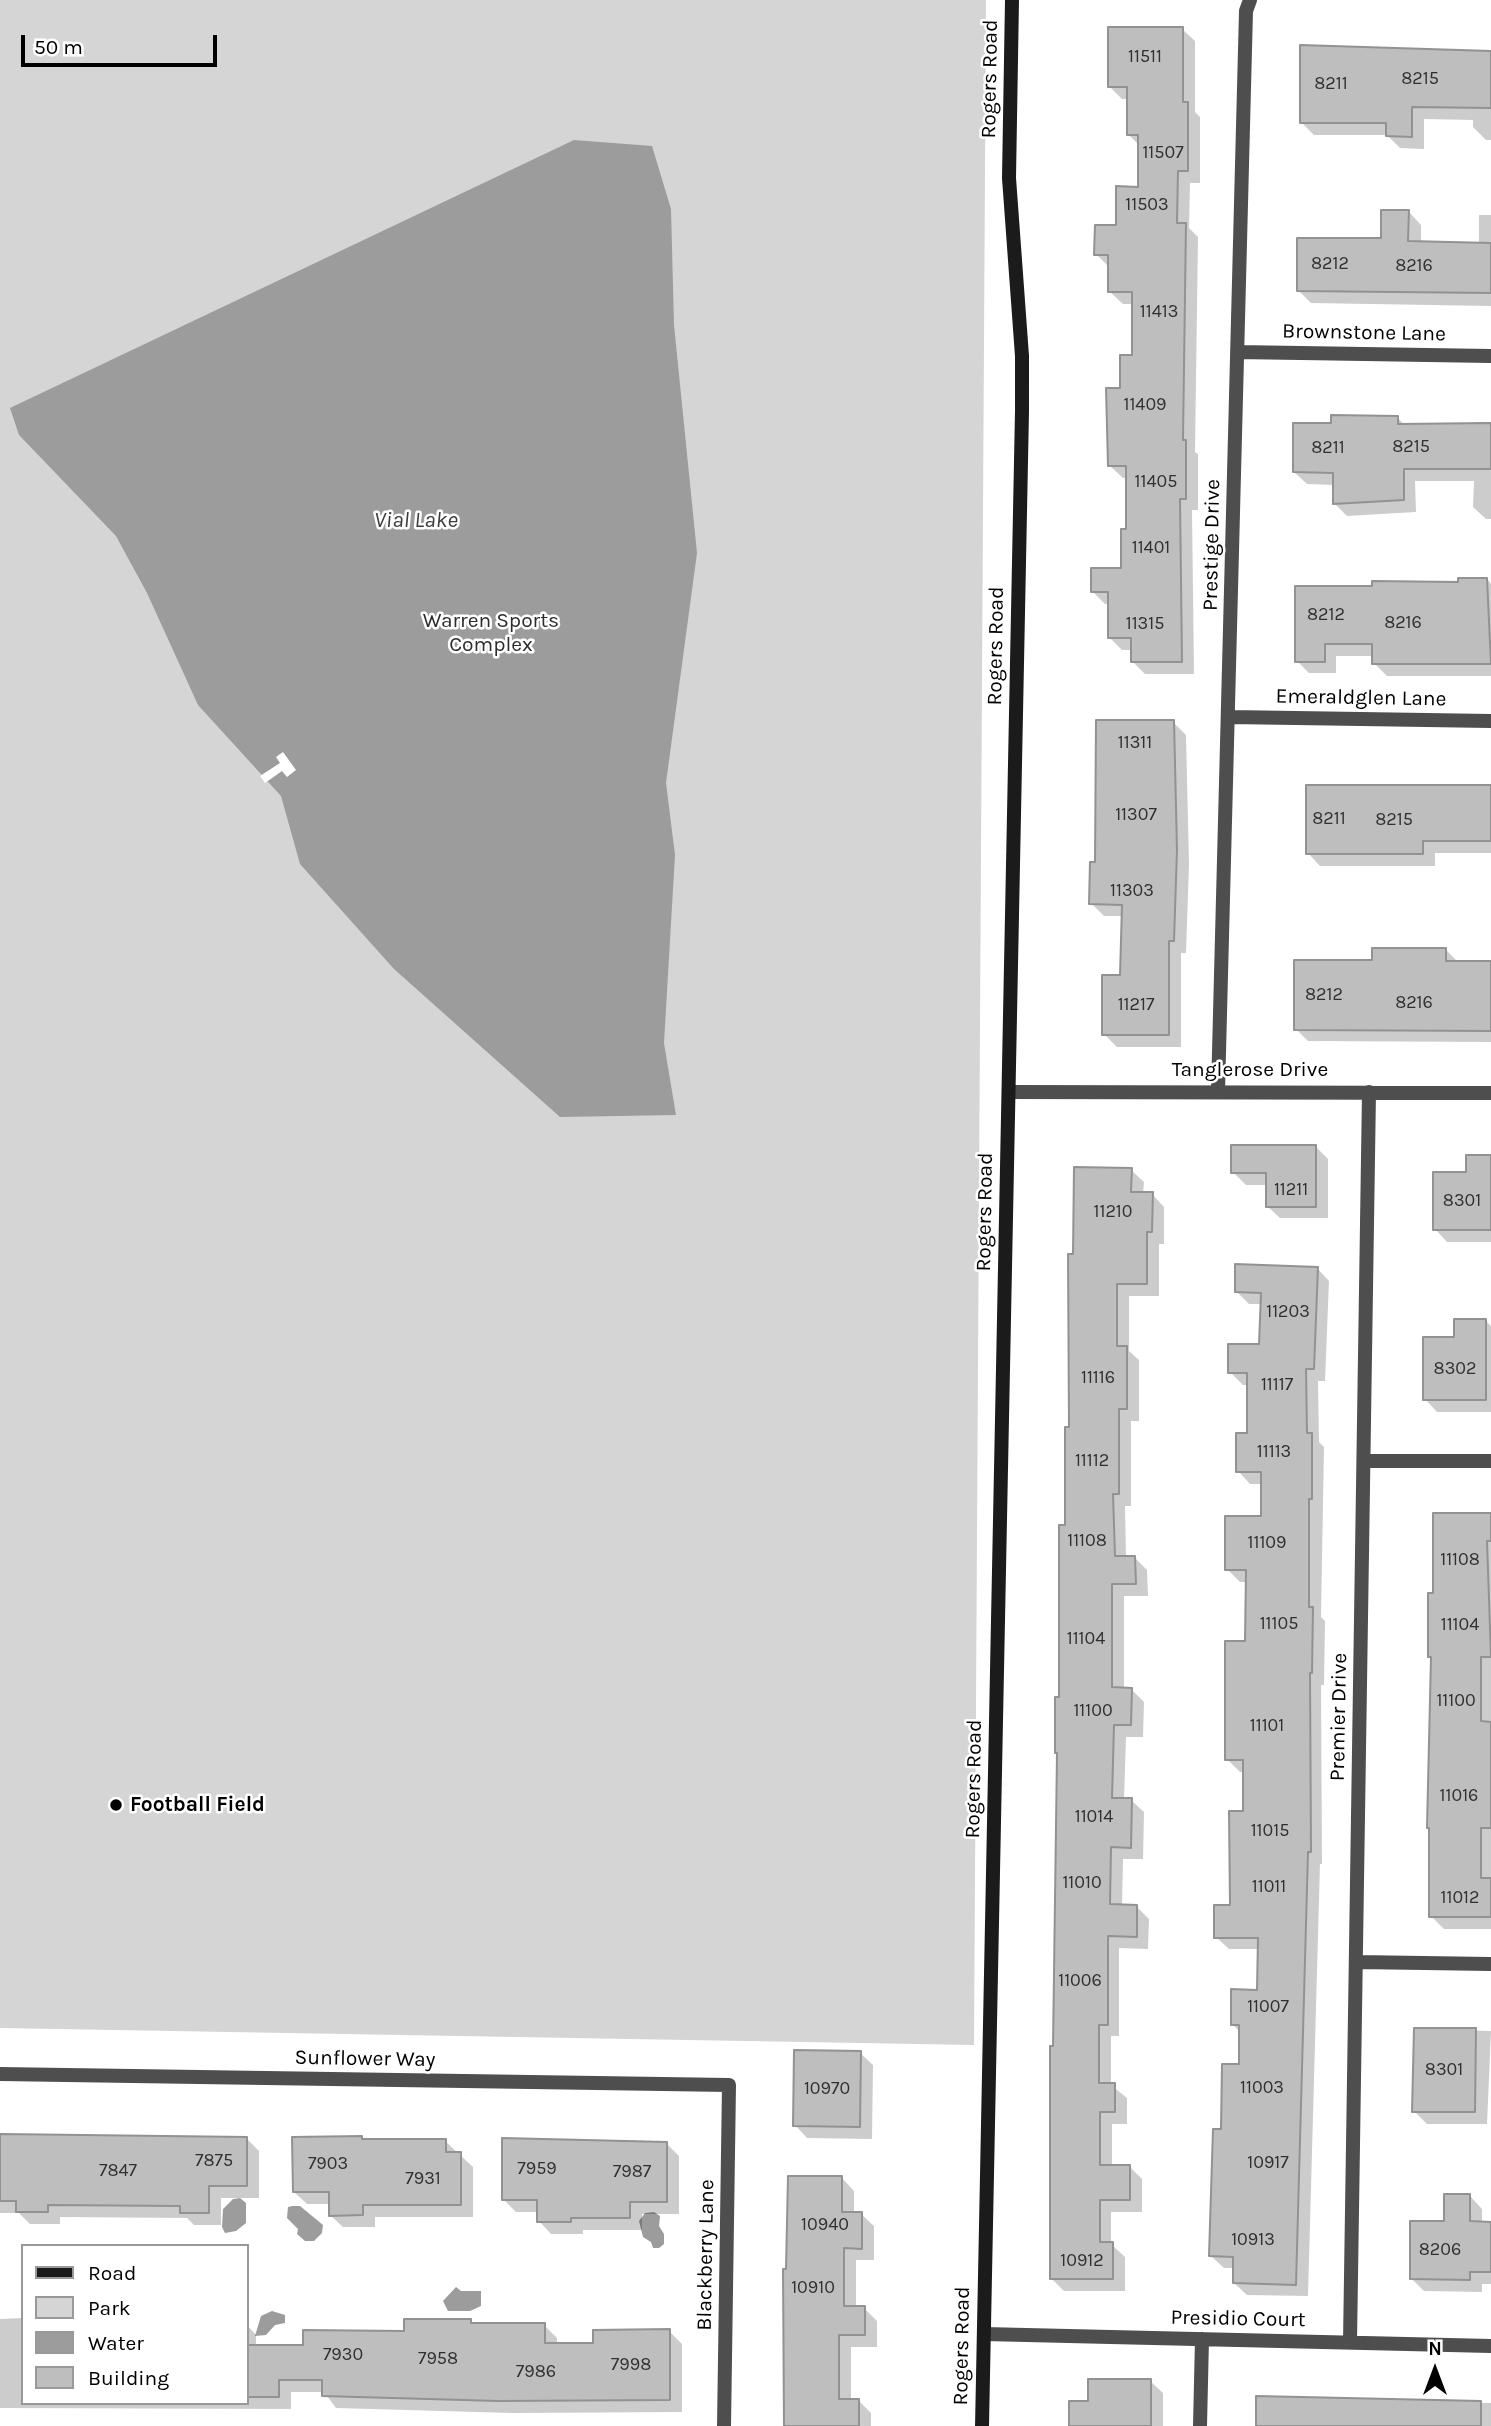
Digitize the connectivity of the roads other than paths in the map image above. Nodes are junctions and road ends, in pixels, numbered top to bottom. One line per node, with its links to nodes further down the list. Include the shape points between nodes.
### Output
1 (1012, 0): 8 (street, Rogers Road, via 1009,178 1022,411)
2 (1250, 0): 3 (street, Prestige Drive, via 1245,10)
3 (1237, 352): 4 (street, Brownstone Lane); 5 (street, Prestige Drive)
4 (1491, 356)
5 (1230, 717): 6 (street, Emeraldglen Lane); 7 (street, Prestige Drive)
6 (1491, 721)
7 (1218, 1091): 8 (street, Tanglerose Drive); 9 (street, Tanglerose Drive)
8 (1009, 1092): 17 (street, Rogers Road)
9 (1369, 1092): 10 (street, Tanglerose Drive); 11 (street, Premier Drive)
10 (1491, 1093)
11 (1366, 1461): 12 (street); 13 (street, Premier Drive)
12 (1491, 1461)
13 (1356, 1962): 14 (street); 19 (street, Premier Drive)
14 (1491, 1964)
15 (0, 2074): 16 (street, Sunflower Way)
16 (729, 2085): 21 (street, Blackberry Lane)
17 (984, 2334): 18 (street, Presidio Court); 22 (street, Rogers Road)
18 (1202, 2339): 19 (street, Presidio Court); 23 (street)
19 (1350, 2343): 20 (street, Presidio Court)
20 (1491, 2346)
21 (724, 2426)
22 (982, 2426)
23 (1200, 2426)

